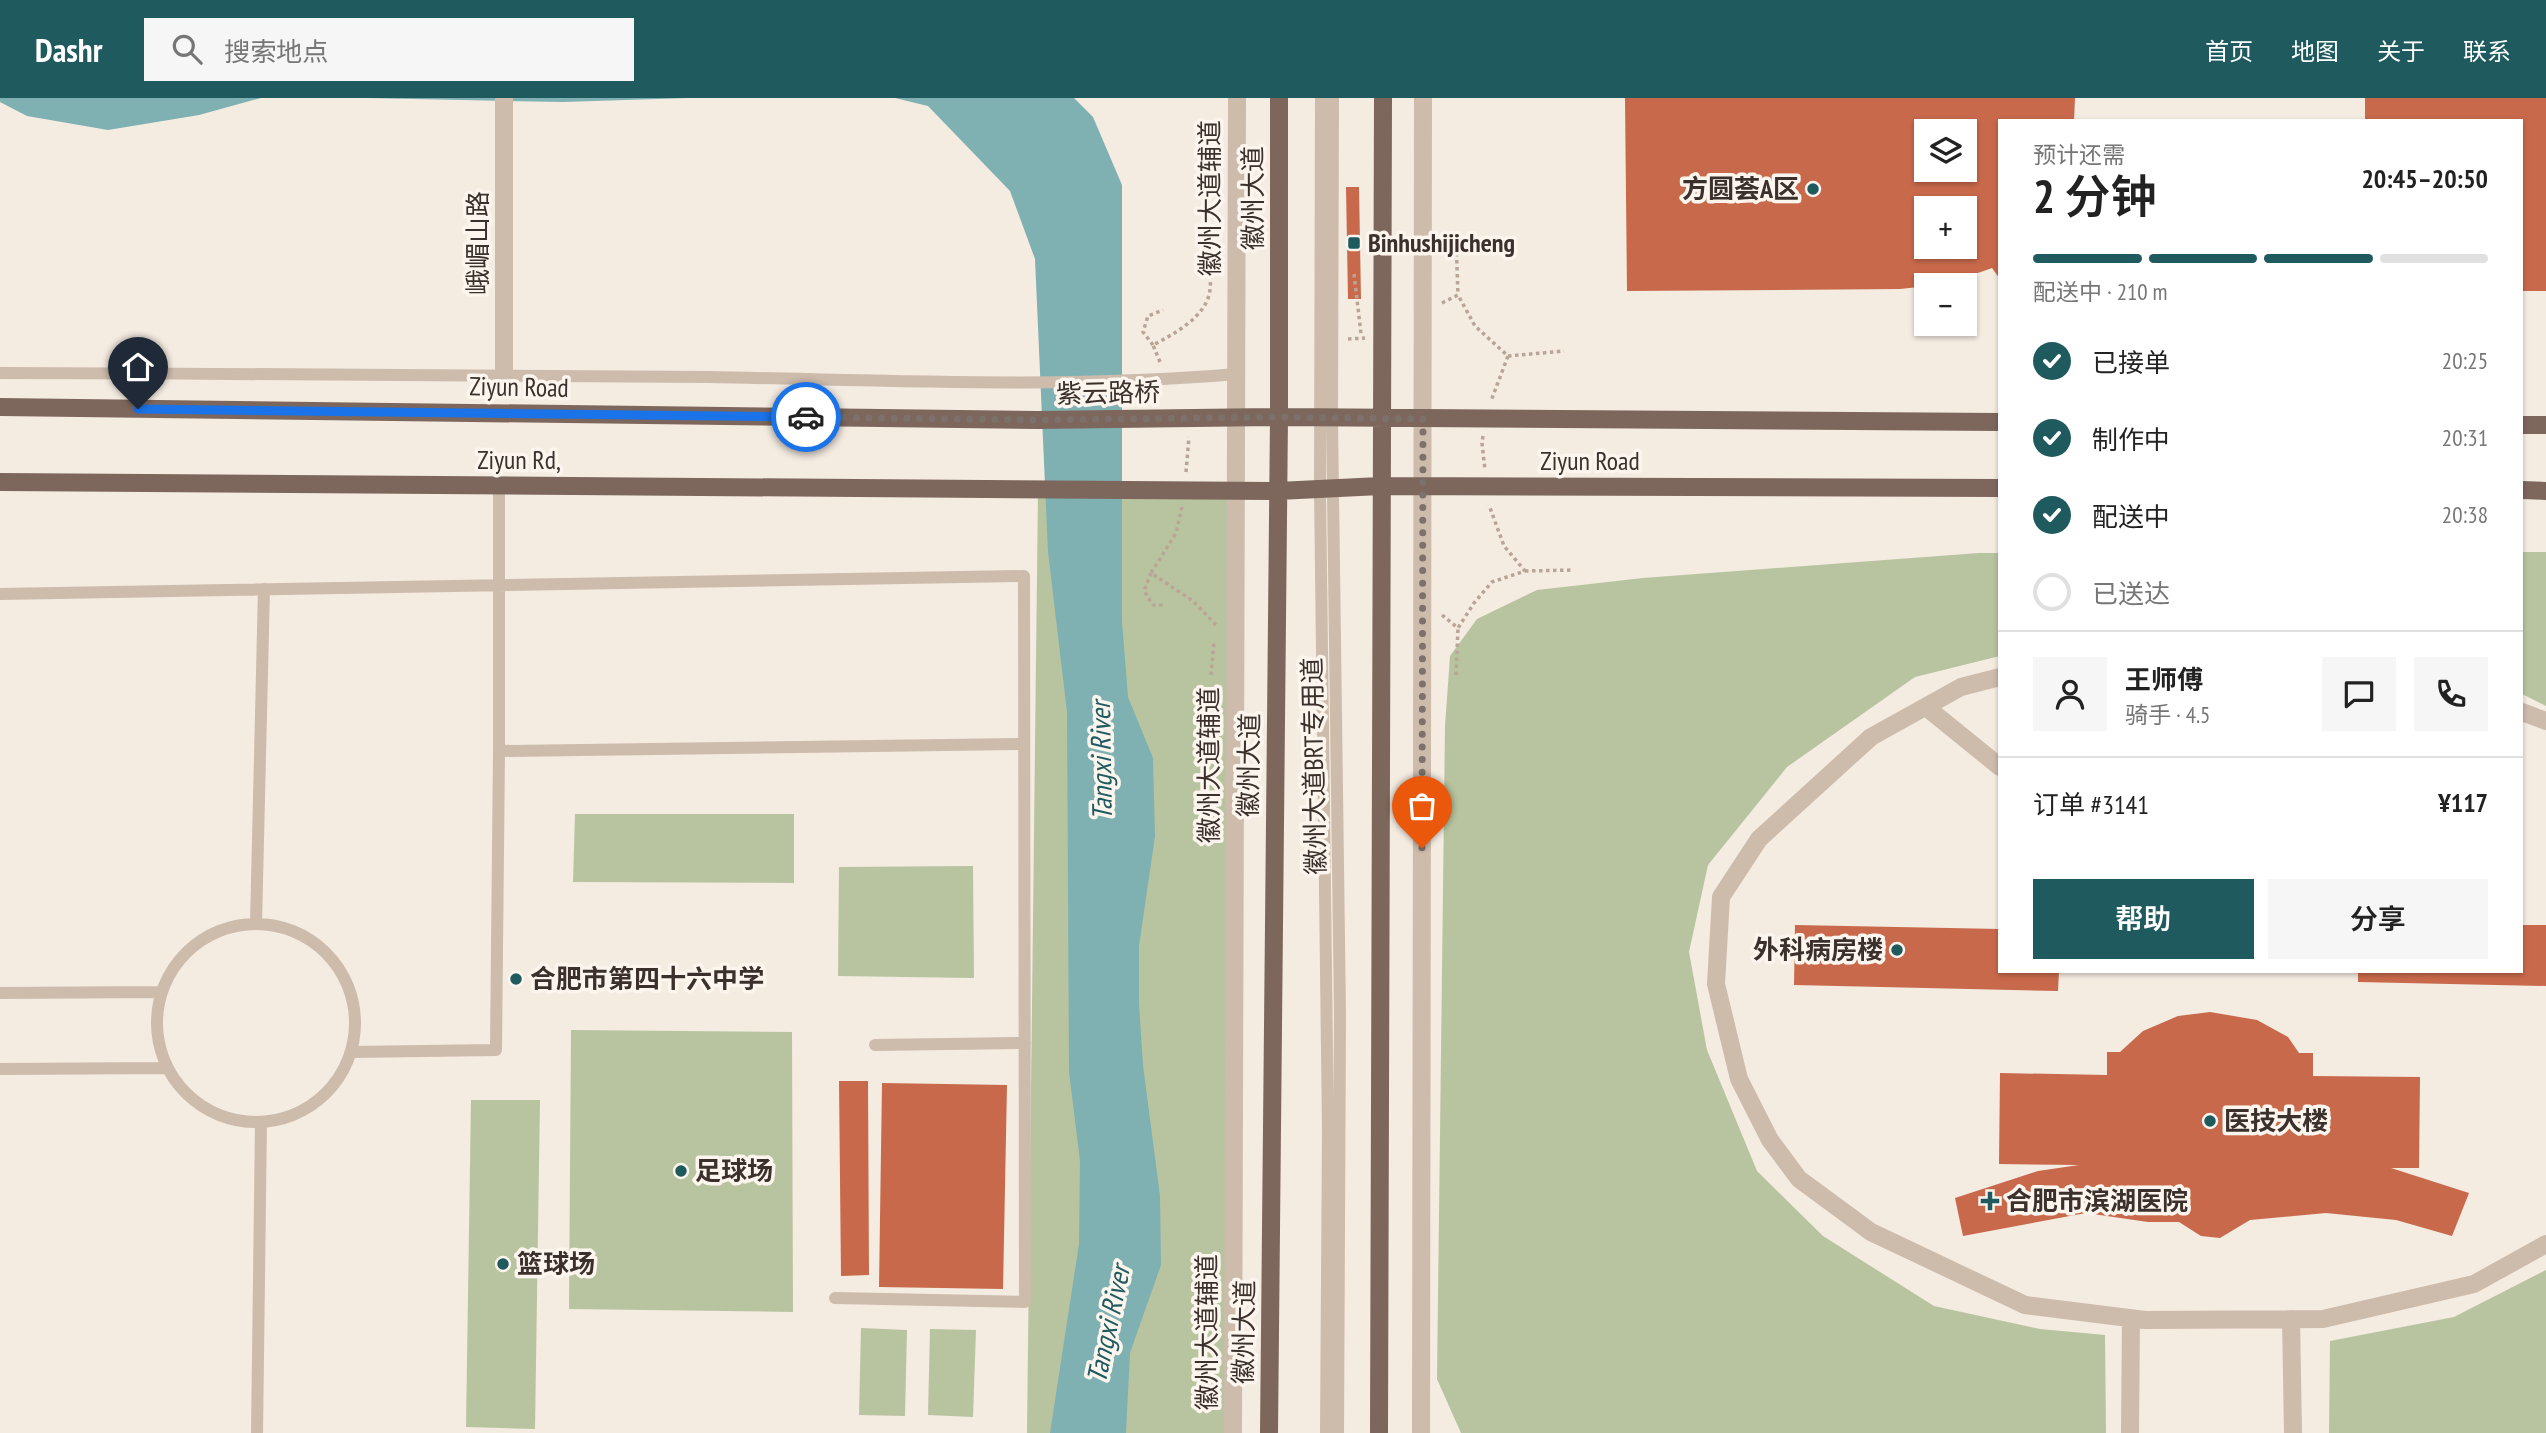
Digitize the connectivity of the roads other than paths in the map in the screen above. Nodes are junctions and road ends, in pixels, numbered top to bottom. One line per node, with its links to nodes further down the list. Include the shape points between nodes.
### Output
1 (1237, 98): 9 (street, 徽州大道辅道)
2 (1279, 98): 12 (main road, 徽州大道)
3 (1321, 98): 15 (lane, 徽州大道BRT专用道)
4 (1333, 98): 15 (lane, 徽州大道BRT专用道)
5 (1383, 98): 16 (main road)
6 (1423, 98): 17 (street)
7 (504, 104): 10 (street, 峨嵋山路)
8 (0, 373): 10 (lane)
9 (1236, 374): 10 (lane, via 1131,382); 14 (street, 徽州大道辅道)
10 (505, 375)
11 (0, 407): 18 (main road, Ziyun Road)
12 (1279, 417): 14 (main road, Ziyun Road); 15 (main road, Ziyun Road); 30 (main road, 徽州大道)
13 (1180, 418): 14 (main road, Ziyun Road); 18 (main road, 紫云路桥)
14 (1236, 418): 27 (street, 徽州大道辅道)
15 (1326, 418): 16 (main road, Ziyun Road); 28 (lane, 徽州大道BRT专用道)
16 (1382, 418): 17 (main road, Ziyun Road); 24 (main road)
17 (1423, 419): 19 (main road, Ziyun Road); 25 (street)
18 (1037, 420)
19 (1998, 422)
20 (2523, 425): 21 (main road)
21 (2546, 425)
22 (0, 482): 23 (main road, Ziyun Rd,)
23 (499, 486): 29 (main road, Ziyun Rd,); 33 (lane)
24 (1380, 486): 25 (main road, Ziyun Road); 28 (main road, Ziyun Road); 61 (main road)
25 (1422, 486): 26 (main road, Ziyun Road); 62 (street)
26 (1998, 488)
27 (1236, 489): 29 (main road, Ziyun Road); 30 (main road, Ziyun Road); 57 (street, 徽州大道辅道)
28 (1326, 489): 30 (main road, Ziyun Road); 59 (lane, 徽州大道BRT专用道); 60 (lane, 徽州大道BRT专用道, via 1340,1015)
29 (1180, 490)
30 (1278, 491): 58 (main road, 徽州大道)
31 (2523, 491): 32 (main road)
32 (2546, 491)
33 (499, 586): 34 (lane); 40 (lane, via 1024,576); 41 (lane)
34 (264, 589): 35 (lane); 43 (lane)
35 (0, 594)
36 (1998, 678): 37 (street, via 1961,687)
37 (1926, 707): 42 (street); 54 (street, via 1871,737 1831,772 1759,839 1721,897 1716,984 1739,1079 1770,1140 1799,1179 1871,1232 2025,1305)
38 (2523, 713): 39 (street)
39 (2546, 721)
40 (1024, 744): 41 (lane); 46 (lane)
41 (499, 751): 48 (lane, via 496,1050)
42 (1998, 765)
43 (256, 924): 44 (lane, via 223,929 193,946); 48 (lane, via 304,936 339,969 352,998 356,1030)
44 (160, 992): 45 (lane); 49 (lane, via 157,1036)
45 (0, 993)
46 (1025, 1043): 47 (lane); 53 (lane, via 1025,1302)
47 (875, 1045)
48 (351, 1052): 51 (lane, via 332,1088 319,1100 293,1115)
49 (167, 1068): 50 (lane); 51 (lane, via 187,1095 215,1114)
50 (0, 1069)
51 (261, 1122): 56 (lane)
52 (2546, 1244): 55 (street, via 2474,1284 2323,1319)
53 (835, 1298)
54 (2131, 1318): 55 (street); 63 (street)
55 (2291, 1319): 64 (street)
56 (257, 1433)
57 (1233, 1433)
58 (1269, 1433)
59 (1326, 1433)
60 (1338, 1433)
61 (1379, 1433)
62 (1421, 1433)
63 (2130, 1433)
64 (2293, 1433)

